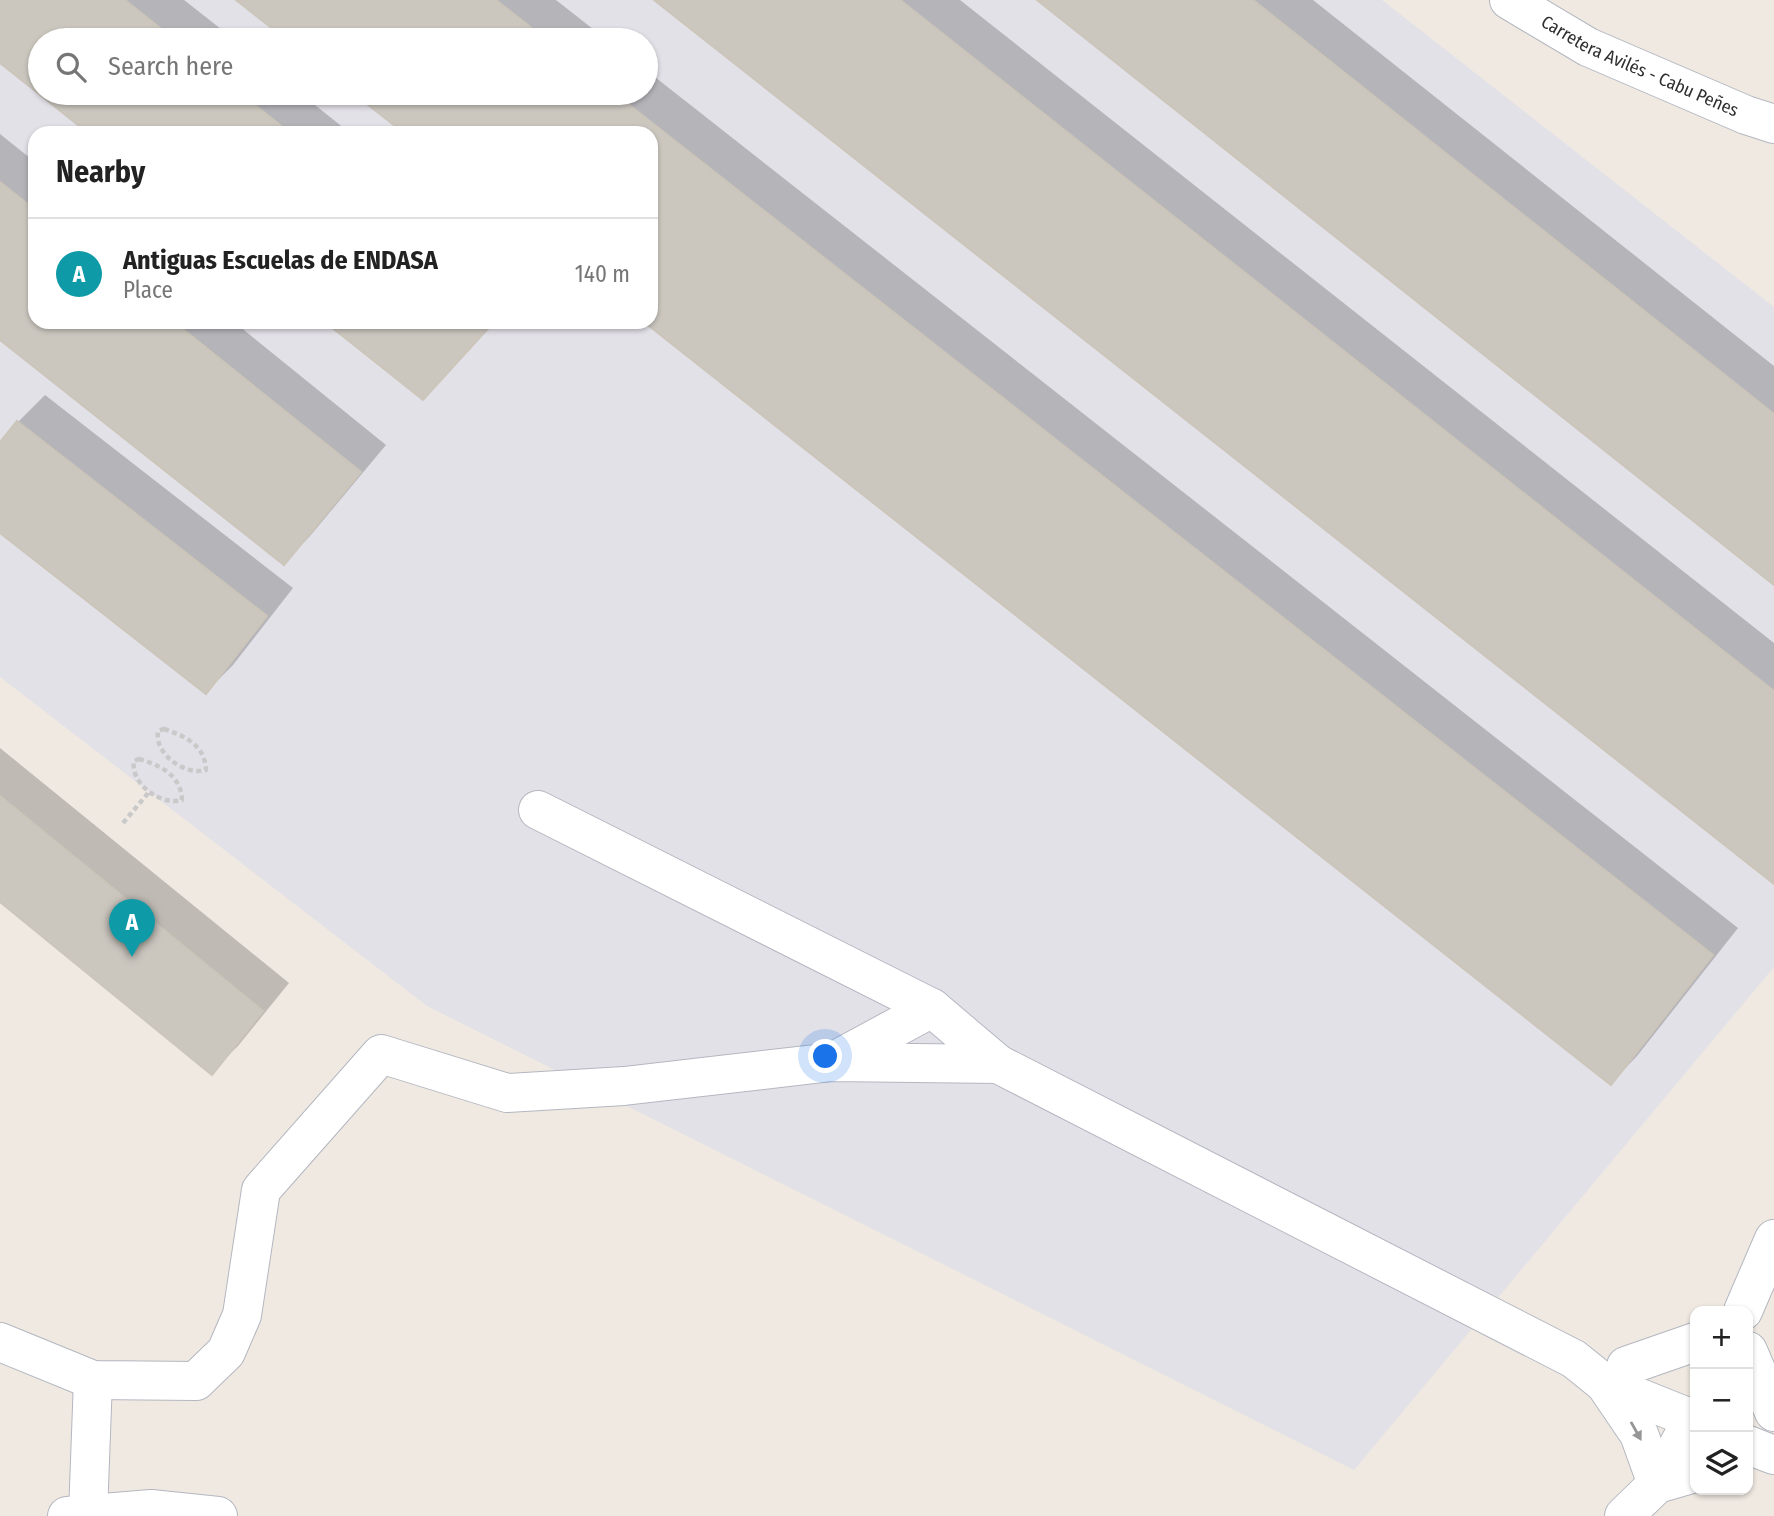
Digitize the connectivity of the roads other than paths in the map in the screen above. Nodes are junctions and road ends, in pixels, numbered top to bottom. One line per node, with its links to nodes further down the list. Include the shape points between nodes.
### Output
1 (1509, 0): 2 (street, Carretera Avilés - Cabu Peñes, via 1588,47)
2 (1774, 124)
3 (538, 810): 4 (street)
4 (932, 1009): 5 (street); 6 (street)
5 (832, 1062): 6 (street); 13 (street, via 624,1086 507,1093 381,1054 261,1189 242,1315 226,1352 196,1381)
6 (998, 1065): 12 (street, via 1574,1359)
7 (1774, 1239): 8 (street)
8 (1745, 1306)
9 (0, 1342): 13 (street)
10 (1690, 1344): 12 (street)
11 (1753, 1363): 15 (street)
12 (1616, 1375): 14 (street); 20 (street, one-way to 20)
13 (93, 1380): 21 (street)
14 (1690, 1410)
15 (1774, 1412)
16 (1690, 1421): 20 (street)
17 (1753, 1424): 18 (street)
18 (1762, 1447)
19 (1690, 1474): 20 (street)
20 (1657, 1484): 23 (street)
21 (77, 1515): 22 (street, via 150,1509)
22 (218, 1516)
23 (1624, 1516)

